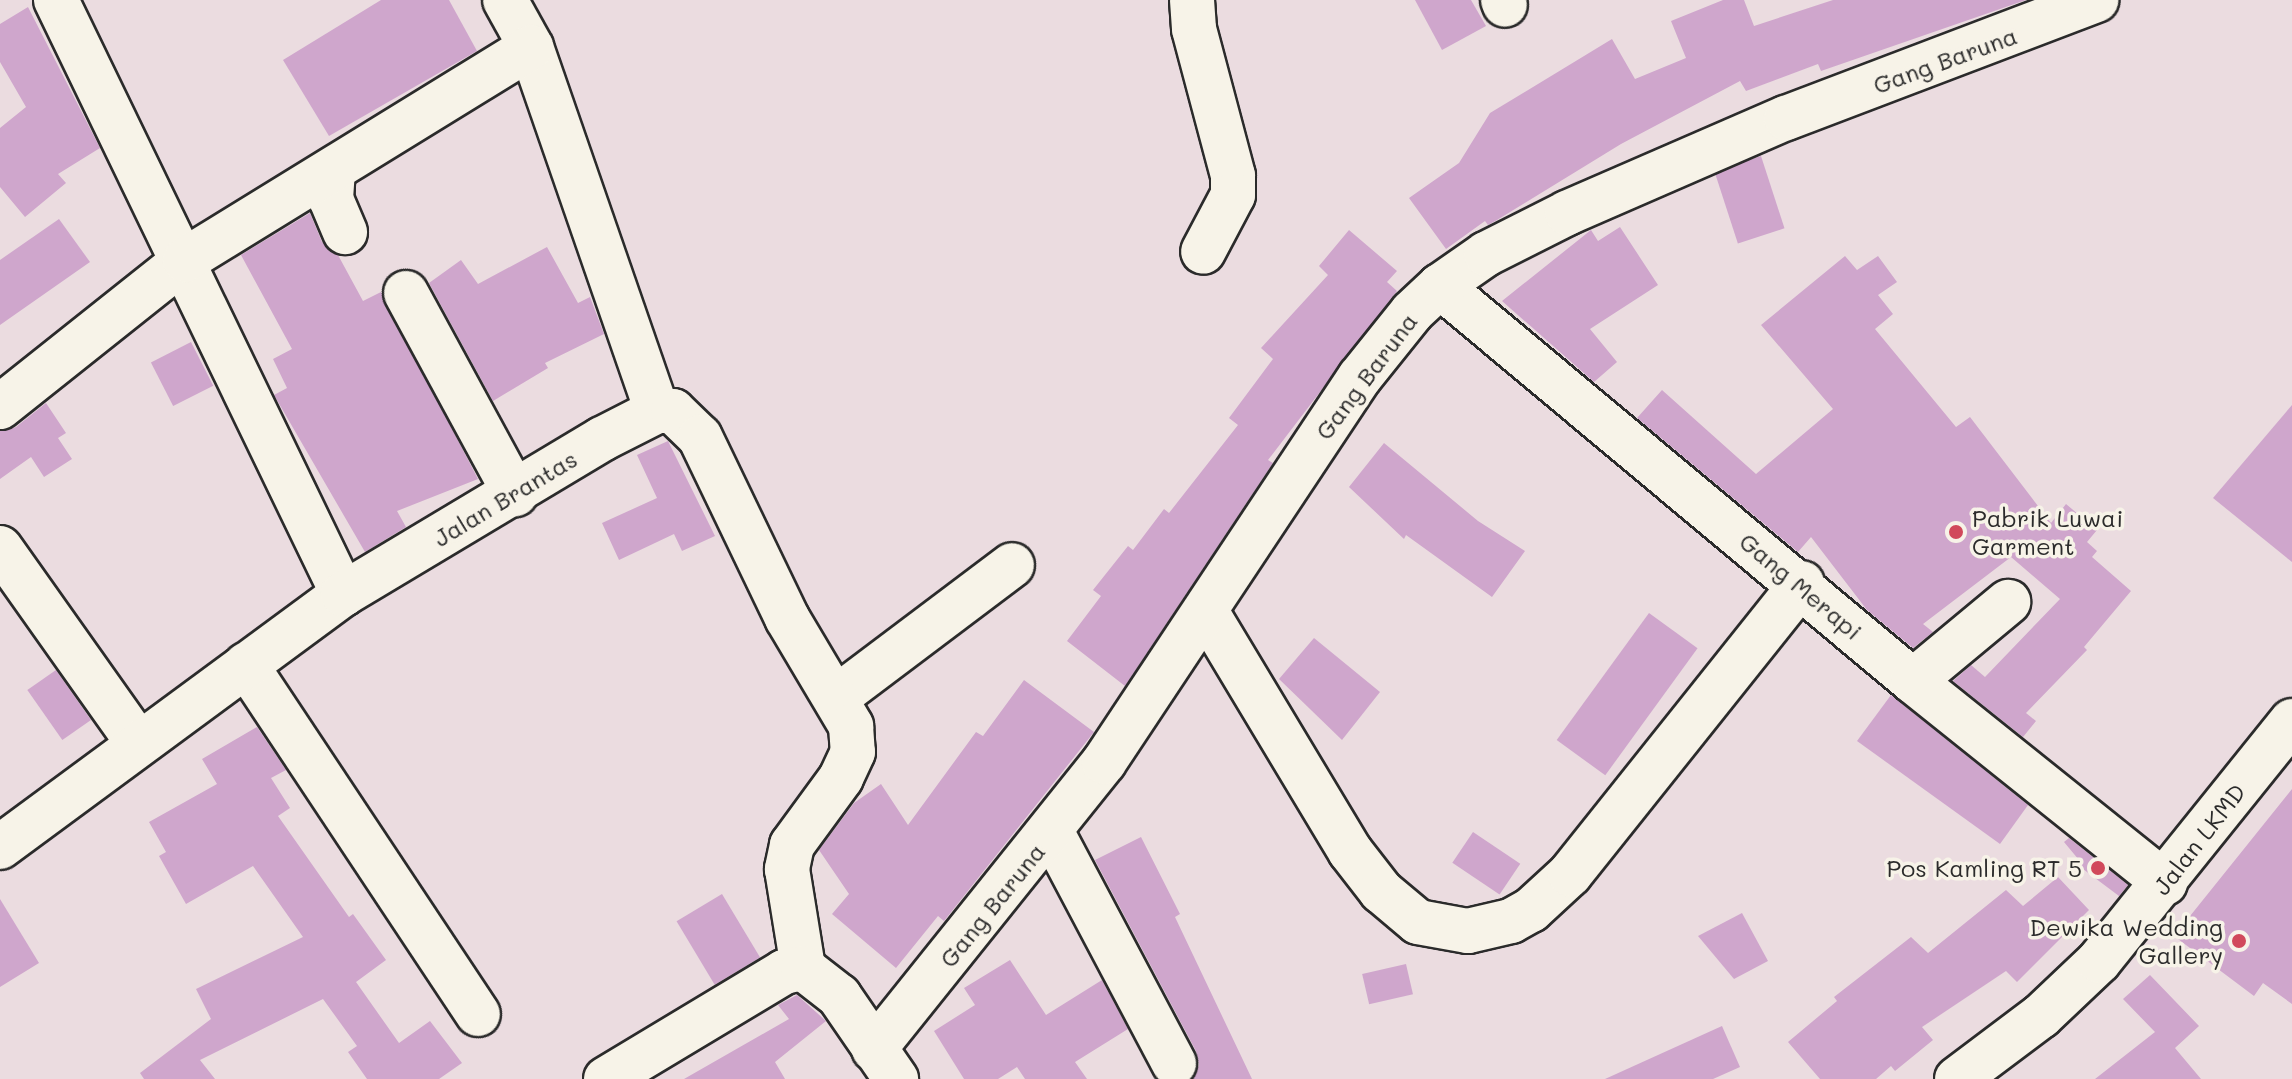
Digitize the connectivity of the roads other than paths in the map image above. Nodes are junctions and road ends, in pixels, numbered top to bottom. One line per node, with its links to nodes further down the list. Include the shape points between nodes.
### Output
1 (56, 0): 9 (street)
2 (505, 0): 5 (street)
3 (1192, 0): 8 (street, via 1194,29 1233,176 1233,195)
4 (2096, 0): 10 (street, Gang Baruna, via 1786,118 1567,213 1486,254)
5 (531, 47): 6 (street); 13 (street)
6 (333, 170): 7 (street, via 331,199); 9 (street)
7 (345, 232)
8 (1203, 252)
9 (185, 260): 12 (street); 18 (street)
10 (1440, 286): 17 (street, Gang Merapi); 20 (street, Gang Baruna, via 1360,377)
11 (406, 293): 14 (street)
12 (0, 407)
13 (657, 411): 14 (street, Jalan Brantas); 23 (street, via 673,411 700,437 787,618)
14 (515, 494): 18 (street, Jalan Brantas)
15 (0, 548): 25 (street)
16 (1012, 565): 23 (street)
17 (1802, 583): 20 (street, via 1570,874 1521,915 1468,931 1418,922 1381,891 1350,851); 22 (street, Gang Merapi)
18 (343, 594): 21 (street, Jalan Brantas)
19 (2008, 602): 22 (street)
20 (1207, 613): 26 (street, Gang Baruna)
21 (246, 665): 25 (street, Jalan Brantas); 30 (street)
22 (1913, 681): 28 (street, Gang Merapi)
23 (837, 697): 29 (street, via 851,726 853,752 841,778 792,845 787,869)
24 (2292, 721): 28 (street, Jalan LKMD)
25 (138, 743): 27 (street, Jalan Brantas)
26 (1051, 831): 31 (street); 32 (street, Gang Baruna)
27 (0, 847)
28 (2165, 883): 34 (street, Jalan LKMD, via 2073,987)
29 (803, 968): 32 (street, via 839,996); 33 (street, via 784,972)
30 (478, 1014)
31 (1174, 1063)
32 (885, 1064)
33 (606, 1079)
34 (1957, 1079)

